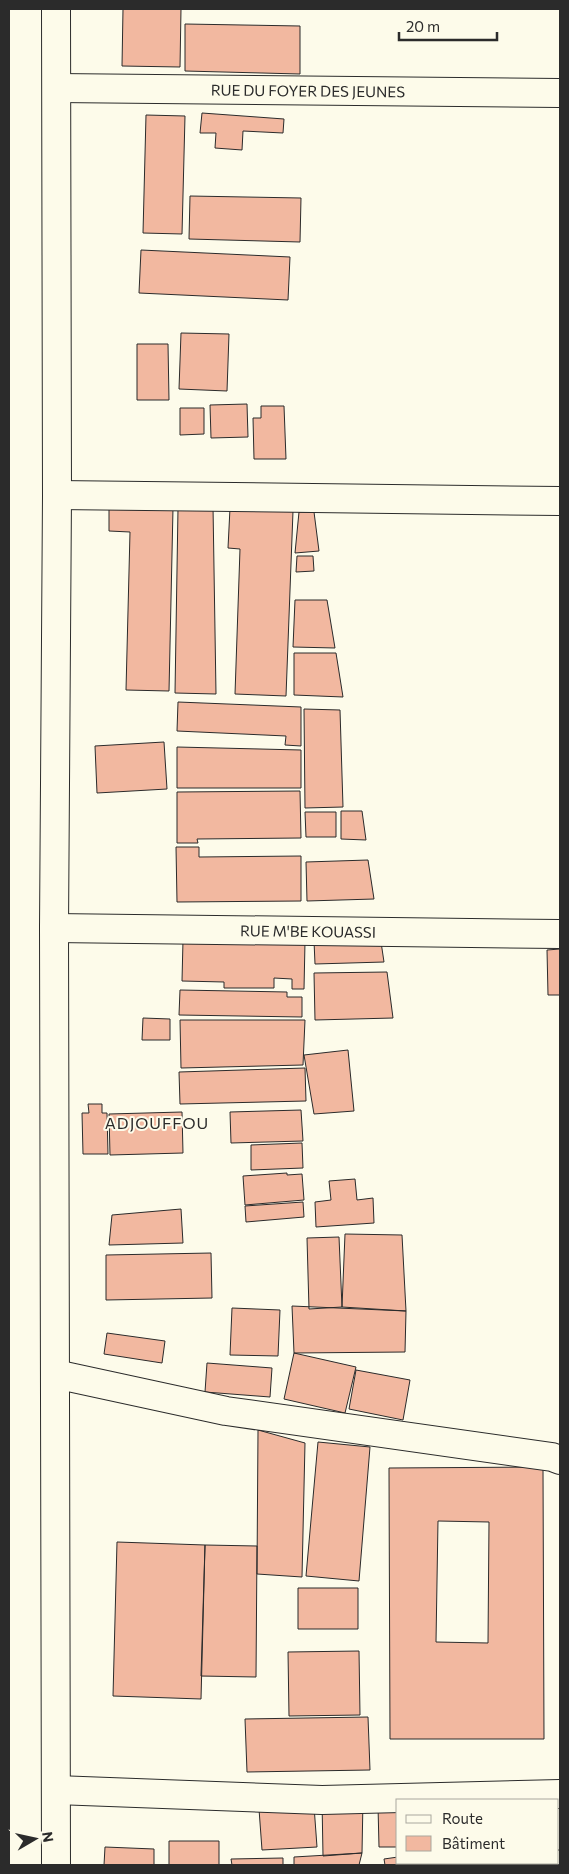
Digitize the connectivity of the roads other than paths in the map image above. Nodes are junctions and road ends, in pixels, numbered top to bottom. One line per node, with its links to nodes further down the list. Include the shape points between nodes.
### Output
1 (56, 9): 2 (street)
2 (57, 88): 3 (street, RUE DU FOYER DES JEUNES); 4 (street)
3 (560, 93)
4 (57, 495): 5 (street); 6 (street)
5 (560, 500)
6 (54, 928): 7 (street, RUE M'BE KOUASSI); 8 (street)
7 (560, 934)
8 (54, 1374): 9 (street, via 226,1411); 10 (street)
9 (560, 1460)
10 (56, 1790): 11 (street, via 322,1800); 12 (street)
11 (555, 1796)
12 (56, 1865)

